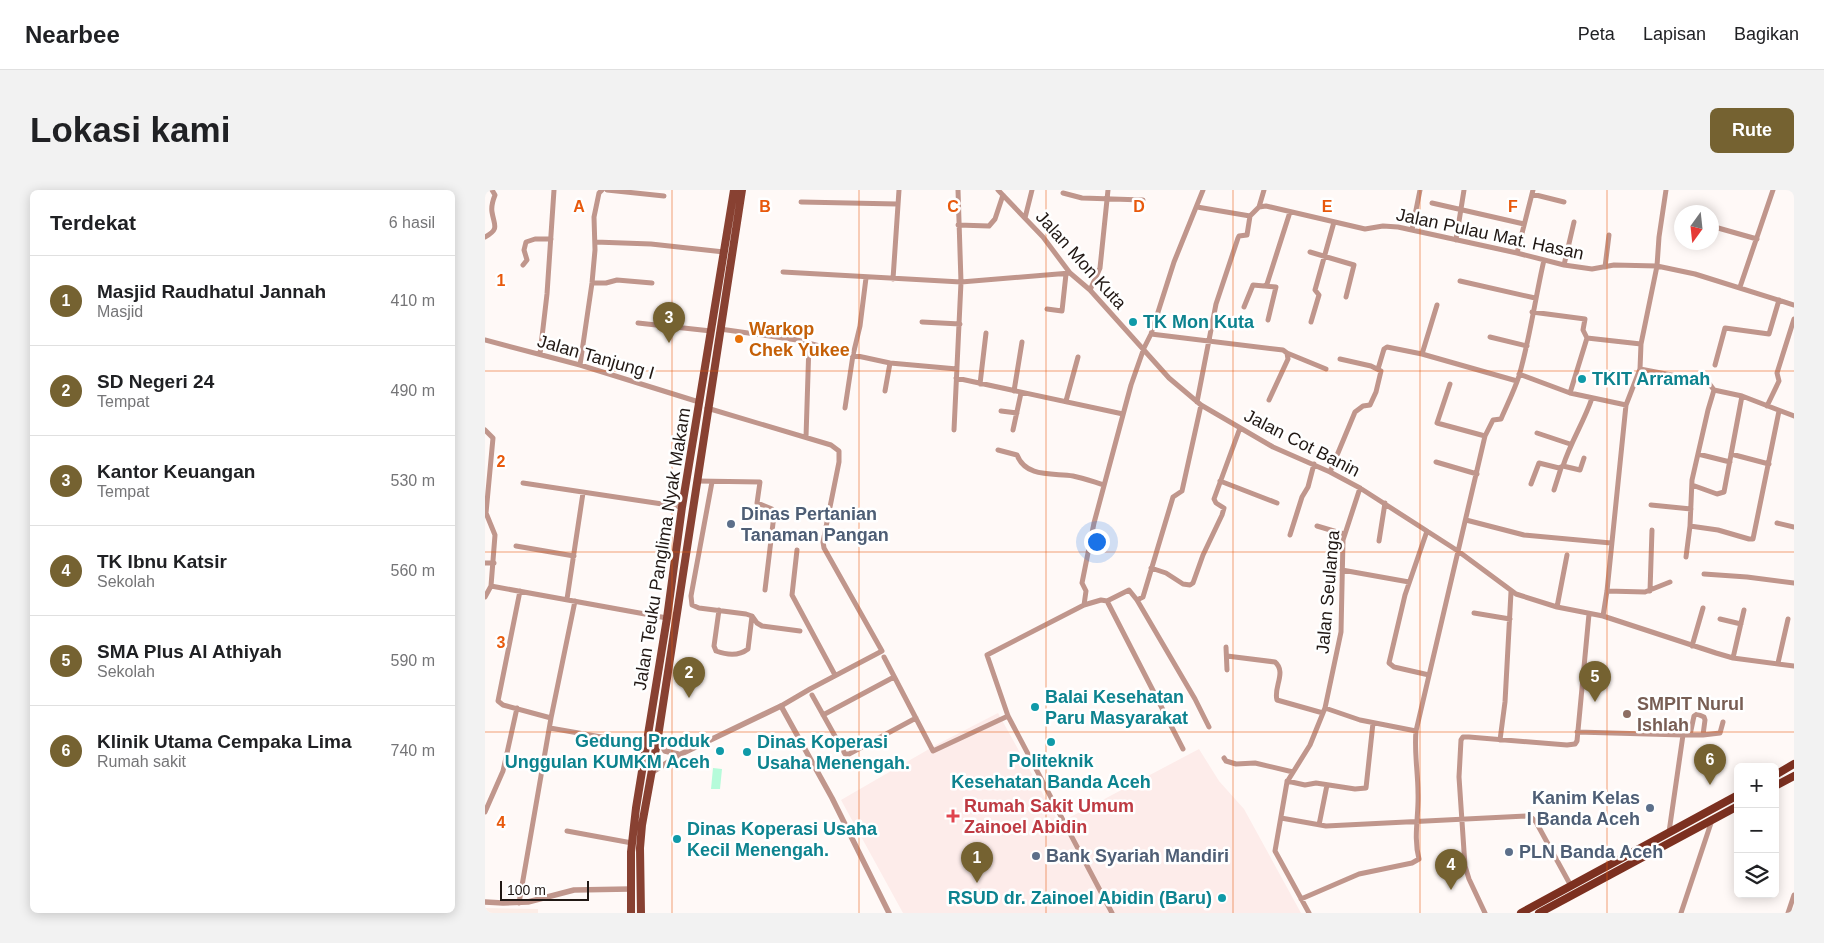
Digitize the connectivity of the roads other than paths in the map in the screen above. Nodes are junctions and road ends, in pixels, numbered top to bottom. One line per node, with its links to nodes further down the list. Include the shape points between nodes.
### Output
1 (491, 190): 41 (street, via 495,195 492,212 495,229)
2 (554, 190): 42 (street)
3 (603, 190): 45 (street, via 599,193 594,217)
4 (607, 190): 21 (street)
5 (734, 190): 46 (main road, Jalan Teuku Panglima Nyak Makam)
6 (742, 190): 80 (main road, Jalan Teuku Panglima Nyak Makam)
7 (899, 190): 27 (street)
8 (958, 190): 37 (street)
9 (998, 190): 20 (street, Jalan Mon Kuta)
10 (1032, 190): 33 (street)
11 (1107, 190): 22 (street)
12 (1203, 190): 29 (street)
13 (1264, 190): 28 (street)
14 (1419, 190): 39 (street)
15 (1464, 190): 30 (street)
16 (1666, 190): 53 (street)
17 (1773, 190): 43 (street)
18 (1533, 192): 25 (street); 36 (street)
19 (1063, 193): 22 (street)
20 (1003, 195): 33 (street, Jalan Mon Kuta); 37 (street, via 995,219 989,226)
21 (664, 196)
22 (1108, 199): 23 (street); 65 (street, via 1099,268)
23 (1143, 200)
24 (801, 202): 27 (street)
25 (1563, 202)
26 (1432, 203): 30 (street)
27 (897, 204): 58 (street)
28 (1259, 206): 31 (street, Jalan Pulau Mat. Hasan); 32 (street)
29 (1197, 207): 32 (street); 83 (street, via 1174,262)
30 (1462, 209): 36 (street); 44 (street)
31 (1290, 212): 34 (street, Jalan Pulau Mat. Hasan); 63 (street)
32 (1250, 216): 86 (street, via 1247,235 1238,238 1216,304)
33 (1025, 218): 56 (street, Jalan Mon Kuta)
34 (1334, 222): 39 (street, Jalan Pulau Mat. Hasan, via 1369,230 1383,226); 49 (street)
35 (1574, 222): 52 (street)
36 (1524, 224): 48 (street)
37 (959, 225): 60 (street)
38 (1719, 228): 43 (street)
39 (1412, 230): 44 (street, Jalan Pulau Mat. Hasan)
40 (1609, 235): 54 (street)
41 (485, 237)
42 (551, 239): 51 (street, via 527,242 524,250 527,260); 94 (street)
43 (1757, 239): 64 (street)
44 (1456, 240): 48 (street, Jalan Pulau Mat. Hasan)
45 (595, 242): 46 (street); 61 (street)
46 (724, 252): 81 (main road, Jalan Teuku Panglima Nyak Makam)
47 (1310, 252): 49 (street)
48 (1517, 253): 50 (street, Jalan Pulau Mat. Hasan)
49 (1324, 256): 66 (street, via 1355,265); 77 (street, via 1315,290 1319,295)
50 (1544, 260): 52 (street, Jalan Pulau Mat. Hasan); 67 (street)
51 (523, 265)
52 (1564, 265): 54 (street, Jalan Pulau Mat. Hasan, via 1592,269)
53 (1657, 266): 54 (street, Jalan Pulau Mat. Hasan); 64 (street, Jalan Pulau Mat. Hasan); 90 (street)
54 (1605, 267)
55 (783, 272): 57 (street)
56 (1068, 273): 60 (street); 65 (street, Jalan Mon Kuta); 72 (street, via 1062,311)
57 (866, 278): 58 (street); 96 (street)
58 (893, 279): 60 (street)
59 (1460, 281): 67 (street)
60 (961, 282): 79 (street)
61 (592, 283): 62 (street, via 617,280); 100 (street)
62 (652, 283)
63 (1264, 286): 71 (street, via 1253,285); 75 (street, via 1276,287)
64 (1740, 287): 68 (street, Jalan Pulau Mat. Hasan)
65 (1090, 290): 92 (street, Jalan Mon Kuta)
66 (1346, 297)
67 (1535, 298): 73 (street)
68 (1779, 300): 70 (street, Jalan Pulau Mat. Hasan); 101 (street, via 1769,334 1725,328)
69 (1437, 305): 95 (street)
70 (1794, 305)
71 (1244, 307)
72 (1047, 309)
73 (1532, 312): 85 (street, via 1585,319 1583,330); 91 (street)
74 (1794, 319): 123 (street, via 1777,373 1779,381)
75 (1269, 320)
76 (923, 322): 79 (street)
77 (1311, 322)
78 (638, 324): 81 (street)
79 (960, 324): 103 (street)
80 (720, 329): 89 (street); 124 (main road, Jalan Teuku Panglima Nyak Makam)
81 (711, 331): 120 (main road, Jalan Teuku Panglima Nyak Makam)
82 (986, 333): 109 (street)
83 (1151, 334): 86 (street); 92 (street)
84 (1490, 337): 91 (street)
85 (1587, 338): 90 (street); 115 (street)
86 (1208, 341): 93 (street); 121 (street)
87 (485, 342): 94 (street, Jalan Tanjung I)
88 (1022, 342): 112 (street)
89 (809, 343): 96 (street); 137 (street)
90 (1641, 344): 105 (street)
91 (1527, 346): 106 (street)
92 (1144, 348): 121 (street, Jalan Cot Banin, via 1169,378); 129 (street)
93 (1287, 353): 102 (street); 118 (street, via 1288,360)
94 (540, 354): 100 (street, Jalan Tanjung I)
95 (1422, 354): 104 (street, via 1387,347); 108 (street)
96 (853, 355): 99 (street); 125 (street)
97 (1078, 357): 119 (street)
98 (1340, 359): 104 (street)
99 (890, 363): 103 (street); 113 (street)
100 (580, 365): 120 (street, Jalan Tanjung I)
101 (1715, 365)
102 (1326, 368)
103 (957, 369): 107 (street)
104 (1378, 369): 149 (street, via 1381,371 1379,382 1370,405 1355,412)
105 (1640, 369): 111 (street, via 1708,382); 122 (street)
106 (1519, 374): 108 (street); 115 (street)
107 (956, 378): 109 (street); 133 (street)
108 (1517, 381): 136 (street, via 1501,419 1493,420)
109 (979, 384): 112 (street)
110 (1450, 384): 136 (street, via 1437,423)
111 (1714, 390): 116 (street); 140 (street)
112 (1014, 391): 114 (street)
113 (885, 392)
114 (1021, 393): 119 (street); 128 (street)
115 (1570, 393): 117 (street)
116 (1741, 396): 123 (street); 141 (street)
117 (1592, 398): 122 (street); 138 (street, via 1586,417)
118 (1269, 400)
119 (1066, 401): 129 (street)
120 (699, 402): 161 (main road, Jalan Teuku Panglima Nyak Makam)
121 (1199, 404): 131 (street, Jalan Cot Banin); 188 (street, via 1183,491 1172,499)
122 (1626, 405): 179 (street)
123 (1767, 406): 127 (street)
124 (707, 408): 137 (street); 151 (main road, Jalan Teuku Panglima Nyak Makam)
125 (845, 408)
126 (1001, 411): 128 (street)
127 (1779, 411): 130 (street); 146 (street)
128 (1017, 413): 134 (street)
129 (1123, 414): 156 (street)
130 (1794, 416)
131 (1240, 428): 145 (street, Jalan Cot Banin, via 1273,447); 152 (street)
132 (485, 430): 148 (street, via 493,438)
133 (955, 430)
134 (1013, 430)
135 (1537, 433): 138 (street)
136 (1485, 436): 150 (street)
137 (806, 438): 229 (street, via 831,445 839,451 824,548 882,652)
138 (1570, 444): 147 (street)
139 (997, 450): 156 (street, via 1017,455 1019,461 1036,473 1073,476)
140 (1698, 454): 144 (street); 157 (street)
141 (1731, 454): 144 (street); 146 (street)
142 (1584, 458): 147 (street, via 1579,470)
143 (1436, 462): 150 (street)
144 (1730, 462): 157 (street, via 1723,493)
145 (1314, 464): 149 (street, Jalan Cot Banin); 177 (street, via 1309,487 1302,497)
146 (1769, 464): 172 (street, via 1753,539)
147 (1562, 467): 155 (street, via 1539,463); 159 (street)
148 (488, 469): 168 (street)
149 (1330, 472): 158 (street, Jalan Cot Banin)
150 (1477, 474): 169 (street)
151 (697, 481): 154 (street); 162 (main road, Jalan Teuku Panglima Nyak Makam)
152 (1220, 481): 163 (street); 188 (street, via 1214,500 1224,510 1193,583 1186,585)
153 (523, 482): 160 (street)
154 (712, 482): 195 (street, via 760,482 757,503 772,509 774,515); 208 (street, via 691,602 699,608)
155 (1531, 484)
156 (1104, 485): 205 (street, via 1083,583 1086,591)
157 (1692, 486): 167 (street)
158 (1360, 488): 164 (street, Jalan Cot Banin); 176 (street, Jalan Seulanga)
159 (1554, 490)
160 (583, 492): 166 (street); 184 (street)
161 (684, 497): 162 (main road); 166 (main road, Jalan Teuku Panglima Nyak Makam)
162 (693, 498): 248 (main road, Jalan Teuku Panglima Nyak Makam)
163 (1277, 503)
164 (1385, 503): 175 (street, Jalan Cot Banin); 178 (street)
165 (1651, 505): 167 (street)
166 (682, 507): 214 (main road, Jalan Teuku Panglima Nyak Makam)
167 (1691, 509): 172 (street)
168 (486, 513): 187 (street, via 495,532)
169 (1466, 520): 179 (street, via 1525,535); 182 (street)
170 (1777, 523): 173 (street)
171 (1317, 526): 176 (street)
172 (1690, 526): 185 (street)
173 (1794, 527)
174 (1652, 530): 198 (street)
175 (1427, 531): 182 (street, Jalan Cot Banin); 191 (street)
176 (1344, 534): 189 (street, Jalan Seulanga)
177 (1290, 535)
178 (1379, 542)
179 (1611, 543): 197 (street)
180 (516, 546): 184 (street)
181 (797, 550): 229 (street, via 792,595)
182 (1458, 551): 199 (street, Jalan Cot Banin); 228 (street)
183 (1567, 555): 206 (street)
184 (574, 556): 201 (street)
185 (1686, 557)
186 (485, 563): 187 (street)
187 (494, 563): 194 (street)
188 (1151, 568): 202 (street, via 1143,597)
189 (1343, 570): 191 (street); 234 (street, Jalan Seulanga, via 1340,642)
190 (1704, 574): 193 (street)
191 (1409, 582): 228 (street, via 1389,663 1393,667)
192 (1670, 582): 198 (street)
193 (1794, 583)
194 (491, 586): 196 (street); 200 (street)
195 (765, 590)
196 (520, 591): 201 (street); 233 (street, via 498,700 499,704)
197 (1607, 591): 198 (street); 213 (street)
198 (1650, 591)
199 (1511, 592): 206 (street, Jalan Cot Banin); 215 (street)
200 (485, 597)
201 (567, 599): 203 (street)
202 (1137, 600): 204 (street, via 1129,590); 241 (street)
203 (575, 601): 214 (street); 237 (street)
204 (1107, 601): 205 (street); 251 (street)
205 (1084, 605): 236 (street, via 987,655)
206 (1557, 607): 211 (street, Jalan Cot Banin)
207 (1703, 608): 220 (street)
208 (719, 610): 212 (street); 212 (street, via 714,646 721,653 738,654 748,649)
209 (1744, 610): 218 (street)
210 (1474, 613): 215 (street)
211 (1589, 614): 213 (street, Jalan Cot Banin); 244 (street)
212 (752, 616): 219 (street, via 759,625)
213 (1603, 616): 220 (street, Jalan Cot Banin)
214 (667, 618): 250 (main road, Jalan Teuku Panglima Nyak Makam)
215 (1510, 619): 249 (street)
216 (1720, 619): 218 (street)
217 (1788, 619): 225 (street)
218 (1741, 624): 224 (street)
219 (800, 630)
220 (1692, 646): 224 (street, Jalan Cot Banin)
221 (1226, 647): 222 (street)
222 (1227, 656): 227 (street); 234 (street, via 1275,662 1281,670 1277,700)
223 (884, 657): 230 (street)
224 (1733, 658): 225 (street, Jalan Cot Banin)
225 (1778, 664): 226 (street, Jalan Cot Banin)
226 (1794, 666)
227 (1227, 670)
228 (1429, 675): 243 (street)
229 (835, 676): 232 (street)
230 (894, 677): 235 (street); 238 (street)
231 (812, 695): 235 (street)
232 (781, 706): 252 (street); 281 (street)
233 (517, 708): 237 (street); 264 (street, via 503,771)
234 (1324, 710): 240 (street); 255 (street, Jalan Seulanga, via 1310,745)
235 (823, 715): 238 (street, via 842,752 848,754)
236 (1008, 716): 238 (street, via 933,751); 282 (street)
237 (551, 718): 242 (street)
238 (916, 718)
239 (1723, 722): 247 (street, via 1720,732)
240 (1373, 723): 243 (street); 261 (street, via 1366,788 1355,790)
241 (1209, 727)
242 (550, 728): 250 (street); 278 (street)
243 (1416, 731): 268 (street)
244 (1577, 732): 245 (street); 249 (street, via 1573,745)
245 (1683, 735): 246 (street); 271 (street)
246 (1690, 735): 247 (street); 247 (street, via 1697,714 1705,718)
247 (1703, 735)
248 (658, 737): 252 (street, via 663,750); 257 (main road, Jalan Teuku Panglima Nyak Makam)
249 (1500, 740): 266 (street, via 1466,737 1461,740)
250 (647, 745): 272 (main road, Jalan Teuku Panglima Nyak Makam)
251 (1183, 749)
252 (679, 754): 257 (street)
253 (1224, 758): 255 (street, via 1236,764 1255,763)
254 (1794, 764): 256 (highway)
255 (1293, 772): 259 (street, Jalan Seulanga)
256 (1779, 773)
257 (651, 774): 280 (main road, Jalan Teuku Panglima Nyak Makam, via 640,848)
258 (1794, 776): 260 (highway)
259 (1287, 781): 261 (street); 265 (street)
260 (1779, 784)
261 (1327, 785): 269 (street)
262 (1734, 797): 271 (highway)
263 (1734, 808): 267 (highway)
264 (485, 812)
265 (1281, 818): 269 (street); 276 (street, via 1275,851)
266 (1462, 819): 268 (street); 273 (street, via 1532,818); 284 (street, via 1467,873)
267 (1712, 820): 286 (highway); 287 (street)
268 (1417, 822): 269 (street); 276 (street, via 1419,859 1359,874)
269 (1319, 825)
270 (567, 831): 272 (street)
271 (1669, 832): 273 (highway)
272 (632, 844): 274 (main road, Jalan Teuku Panglima Nyak Makam)
273 (1571, 886): 285 (highway)
274 (630, 889): 278 (street, via 574,890); 279 (main road, Jalan Teuku Panglima Nyak Makam)
275 (1794, 895): 288 (street)
276 (1301, 899): 283 (street)
277 (485, 902): 278 (street)
278 (519, 903)
279 (631, 913)
280 (641, 913)
281 (889, 913)
282 (1112, 913)
283 (1309, 913)
284 (1485, 913)
285 (1521, 913)
286 (1539, 913)
287 (1681, 913)
288 (1788, 913)

